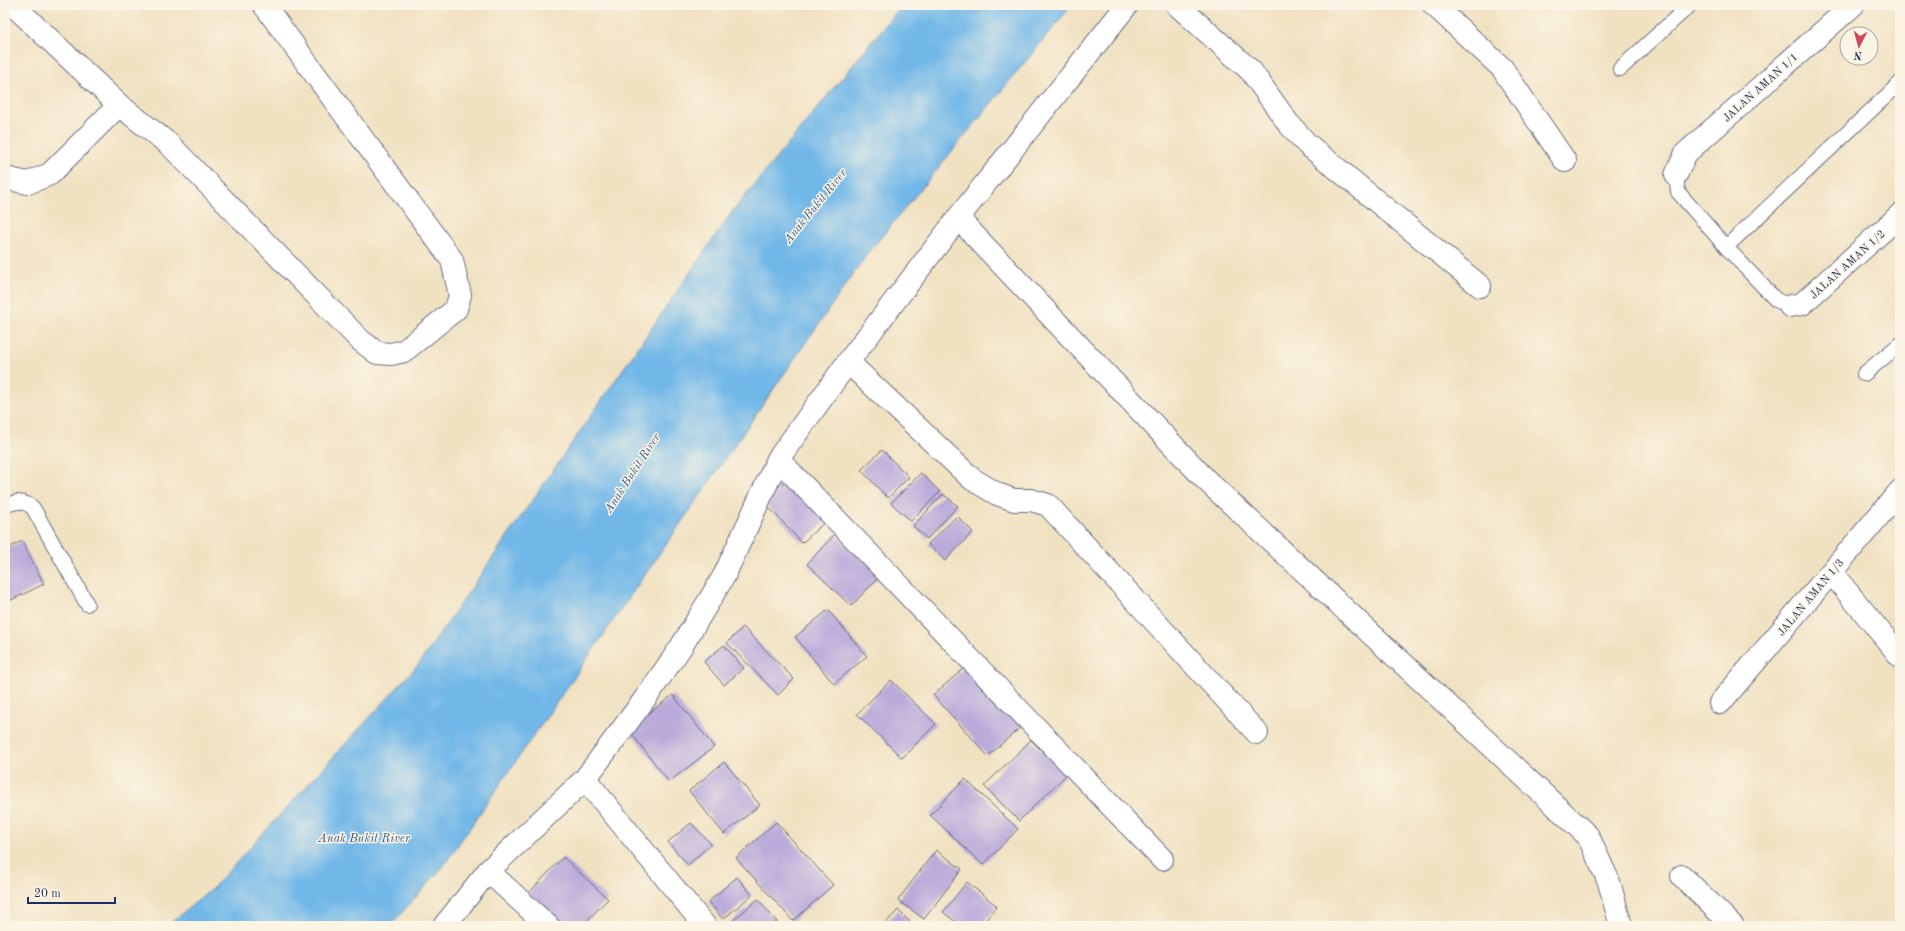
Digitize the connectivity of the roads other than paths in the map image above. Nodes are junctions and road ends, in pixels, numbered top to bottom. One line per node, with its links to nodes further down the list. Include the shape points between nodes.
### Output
1 (13, 5): 10 (street)
2 (264, 5): 10 (street, via 452,260 460,295 456,309 404,351 391,354 377,353 360,340 170,145)
3 (1127, 5): 15 (street)
4 (1177, 5): 17 (street, via 1251,71 1288,123 1307,144)
5 (1434, 5): 11 (street, via 1502,68)
6 (1690, 5): 8 (lane)
7 (1853, 5): 12 (street, JALAN AMAN 1/1, via 1686,153)
8 (1620, 69)
9 (1900, 83): 16 (lane)
10 (119, 105): 13 (street, via 50,174 28,183)
11 (1566, 161)
12 (1676, 175): 16 (lane, via 1678,192)
13 (5, 178)
14 (1900, 215): 18 (street, JALAN AMAN 1/2, via 1802,304)
15 (958, 218): 20 (street); 37 (street, via 1205,479 1588,836 1609,882)
16 (1726, 247): 18 (lane, via 1776,300)
17 (1480, 286)
18 (1790, 306)
19 (1900, 344): 21 (lane)
20 (848, 362): 22 (street); 29 (street, via 972,479 997,494 1014,500 1031,500 1048,505)
21 (1864, 374)
22 (778, 459): 30 (street, via 724,576 681,647); 31 (street)
23 (1900, 491): 25 (street, JALAN AMAN 1/3)
24 (5, 506): 26 (lane, via 14,502 26,502 33,508)
25 (1831, 572): 27 (street); 28 (street, JALAN AMAN 1/3)
26 (87, 604)
27 (1900, 656)
28 (1720, 703)
29 (1257, 733)
30 (585, 779): 32 (street); 36 (street)
31 (1162, 859)
32 (488, 871): 34 (street); 35 (street)
33 (1682, 876): 38 (street)
34 (444, 926)
35 (548, 926)
36 (704, 926)
37 (1621, 926)
38 (1733, 926)

